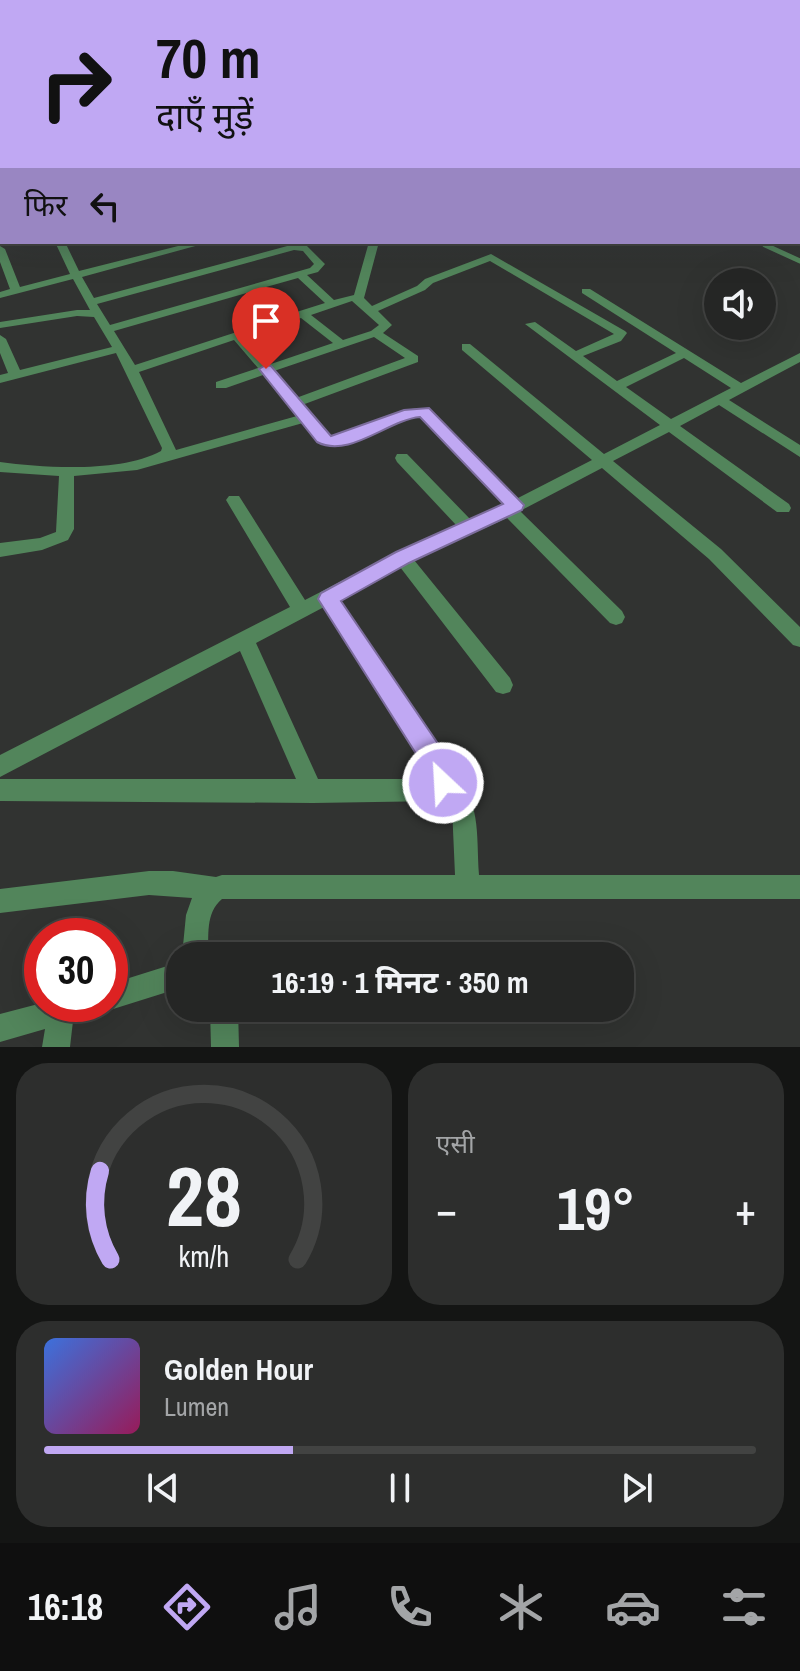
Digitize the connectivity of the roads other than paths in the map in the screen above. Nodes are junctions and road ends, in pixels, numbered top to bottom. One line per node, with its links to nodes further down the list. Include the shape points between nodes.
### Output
1 (61, 244): 8 (street)
2 (161, 244): 8 (street)
3 (196, 244): 8 (street)
4 (373, 244): 14 (street)
5 (765, 245): 7 (lane)
6 (0, 249): 11 (street)
7 (800, 261)
8 (73, 271): 11 (street); 16 (street)
9 (300, 274): 10 (street); 15 (street); 16 (street, via 320,264 298,246)
10 (252, 288): 19 (street); 22 (street)
11 (16, 291): 13 (street)
12 (586, 291): 29 (street)
13 (0, 295)
14 (358, 299): 15 (street); 17 (street)
15 (332, 304): 18 (street)
16 (95, 308): 21 (street); 22 (street)
17 (372, 310): 23 (street, via 386,325); 30 (street, via 493,257 621,333)
18 (303, 314): 19 (street); 26 (street)
19 (285, 320): 24 (street)
20 (531, 324): 30 (street)
21 (0, 325)
22 (109, 329): 28 (street)
23 (375, 333): 26 (street); 41 (street, via 414,359)
24 (237, 336): 32 (street); 33 (street)
25 (0, 339): 35 (street)
26 (341, 344): 32 (street)
27 (466, 347): 47 (street)
28 (121, 348): 33 (street); 35 (street)
29 (685, 353): 38 (street); 39 (street)
30 (576, 355): 38 (street)
31 (792, 361): 34 (street); 39 (street)
32 (266, 369): 37 (street); 41 (street)
33 (132, 370): 46 (street, via 169,448)
34 (800, 374)
35 (16, 376): 36 (street)
36 (0, 379)
37 (221, 385)
38 (617, 386): 43 (street)
39 (740, 388): 40 (street)
40 (718, 399): 43 (street); 44 (street)
41 (294, 403): 42 (street)
42 (306, 418): 46 (street); 51 (street, via 323,438 337,442 424,412)
43 (671, 425): 47 (street); 52 (street)
44 (800, 452)
45 (402, 458): 53 (street)
46 (162, 459): 49 (street)
47 (600, 459): 51 (street); 59 (street, via 715,554)
48 (0, 467): 49 (street)
49 (67, 471): 54 (street, via 62,536)
50 (234, 500): 57 (street)
51 (512, 508): 53 (street); 58 (street)
52 (783, 508)
53 (467, 526): 55 (street)
54 (0, 550)
55 (402, 558): 56 (street); 61 (street)
56 (328, 599): 57 (street); 63 (street)
57 (302, 611): 60 (street)
58 (616, 617)
59 (800, 639)
60 (245, 640): 62 (street); 65 (street)
61 (503, 685)
62 (0, 766)
63 (443, 776): 65 (street, via 438,790 423,792); 66 (street, via 463,807)
64 (0, 790): 65 (street)
65 (313, 792)
66 (468, 887): 67 (street); 68 (street)
67 (214, 889): 69 (street, via 149,883); 70 (street, via 200,904)
68 (798, 890)
69 (0, 901)
70 (196, 942)
71 (166, 979): 72 (street)
72 (128, 991)
73 (24, 1022): 76 (street)
74 (68, 1022): 77 (street)
75 (224, 1022): 78 (street)
76 (0, 1028)
77 (56, 1047)
78 (225, 1047)

